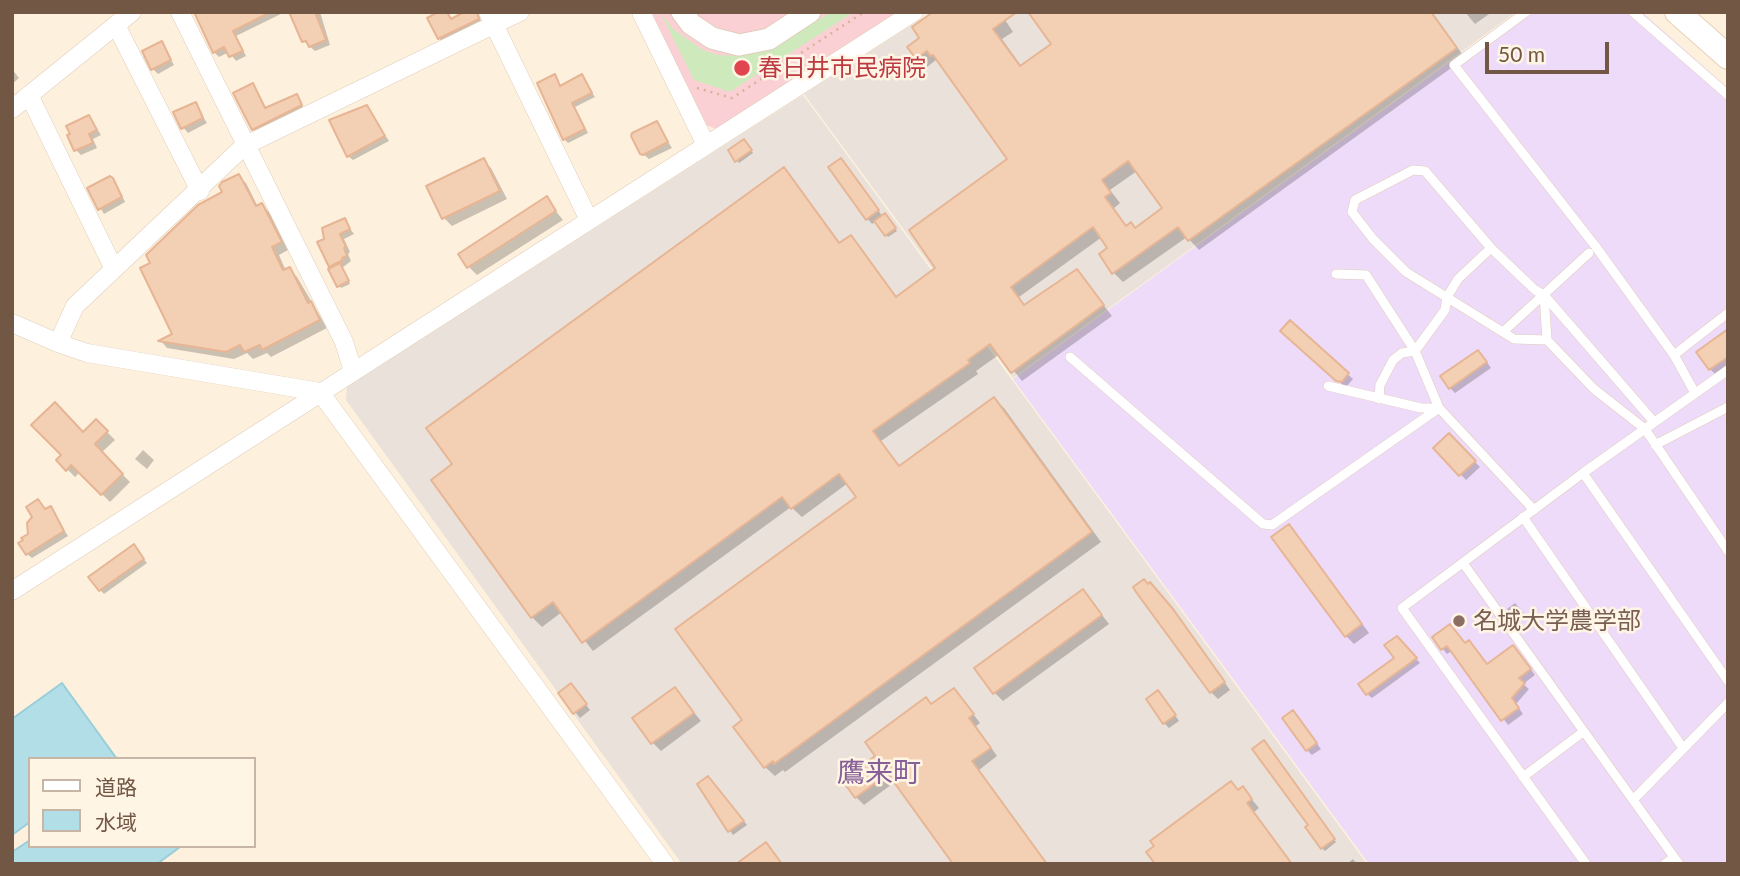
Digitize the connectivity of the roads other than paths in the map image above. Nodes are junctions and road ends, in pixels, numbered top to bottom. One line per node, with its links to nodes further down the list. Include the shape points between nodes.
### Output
1 (132, 12): 12 (street)
2 (180, 12): 18 (street)
3 (520, 12): 11 (street)
4 (641, 12): 17 (street)
5 (682, 12): 6 (street, via 712,38 739,45 769,39)
6 (810, 12)
7 (914, 12): 17 (street)
8 (1526, 12): 33 (lane, via 1454,65)
9 (1633, 12): 15 (lane)
10 (1677, 12): 13 (main road)
11 (491, 18): 18 (street); 20 (street)
12 (116, 25): 14 (street); 19 (street)
13 (1728, 57)
14 (29, 95): 16 (street); 23 (street)
15 (1728, 95)
16 (12, 109)
17 (706, 145): 20 (street)
18 (244, 146): 19 (street); 36 (street, via 344,342)
19 (200, 191): 23 (street)
20 (589, 220): 36 (street)
21 (1491, 247): 25 (lane); 26 (lane); 26 (lane, via 1425,171 1413,170 1355,200 1352,212 1373,239 1406,272)
22 (1589, 253): 25 (lane)
23 (114, 269): 31 (street, via 75,306)
24 (1336, 274): 32 (lane, via 1366,275)
25 (1544, 295): 29 (lane); 30 (lane); 43 (lane)
26 (1447, 297): 29 (lane); 32 (lane, via 1445,310)
27 (1728, 313): 33 (lane)
28 (12, 323): 31 (street)
29 (1504, 331): 30 (lane, via 1514,339)
30 (1546, 340): 44 (lane, via 1594,389)
31 (58, 343): 38 (street, via 87,353)
32 (1415, 351): 40 (lane, via 1393,360); 42 (lane)
33 (1674, 355): 39 (lane)
34 (1070, 357): 42 (lane, via 1263,524 1272,524)
35 (1728, 370): 39 (lane)
36 (353, 371): 38 (street)
37 (1328, 386): 40 (lane)
38 (320, 392): 51 (street); 59 (street)
39 (1695, 393): 43 (lane)
40 (1378, 399): 42 (lane)
41 (1728, 407): 45 (lane)
42 (1439, 408): 47 (lane)
43 (1654, 422): 44 (lane)
44 (1645, 429): 45 (lane); 46 (lane)
45 (1655, 445): 49 (lane)
46 (1583, 473): 47 (lane); 52 (lane)
47 (1534, 510): 48 (lane)
48 (1523, 517): 50 (lane); 55 (lane)
49 (1728, 551)
50 (1462, 563): 54 (lane); 56 (lane, via 1402,608)
51 (12, 591)
52 (1728, 681)
53 (1728, 703): 55 (lane)
54 (1583, 733): 56 (lane); 57 (lane)
55 (1683, 748): 57 (lane)
56 (1523, 777): 60 (lane)
57 (1633, 800): 58 (lane)
58 (1677, 860): 61 (lane)
59 (665, 864)
60 (1586, 864)
61 (1665, 864)

